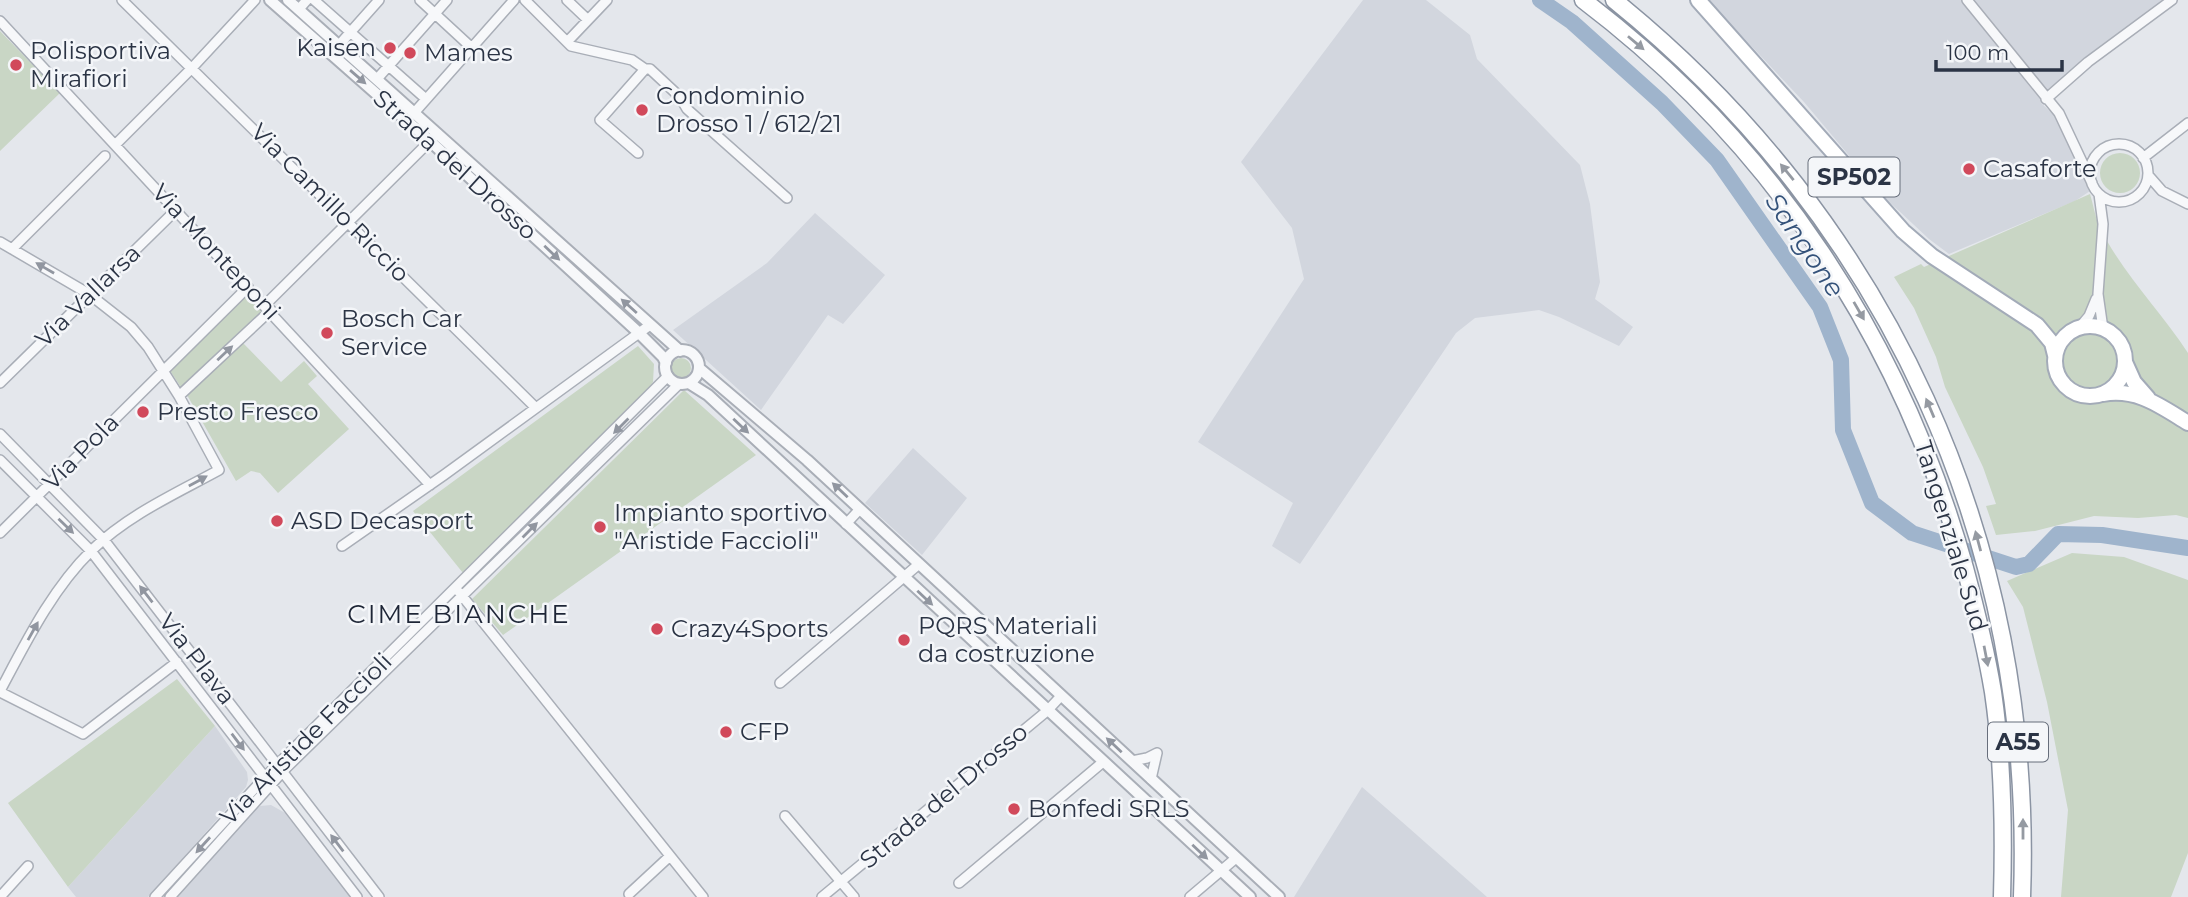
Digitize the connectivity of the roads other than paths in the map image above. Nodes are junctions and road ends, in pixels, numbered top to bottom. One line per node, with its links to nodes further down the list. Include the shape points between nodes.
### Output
1 (122, 0): 28 (street, Via Camillo Riccio)
2 (255, 0): 28 (street)
3 (270, 0): 35 (street, Strada del Drosso, one-way to 35)
4 (288, 0): 19 (street, Strada del Drosso)
5 (307, 0): 19 (street)
6 (314, 0): 23 (street, Strada del Drosso)
7 (379, 0): 23 (street)
8 (420, 0): 20 (street)
9 (447, 0): 20 (street, Strada del Drosso)
10 (514, 0): 26 (street, Strada del Drosso)
11 (567, 0): 21 (street)
12 (607, 0): 21 (street)
13 (1583, 0): 119 (highway, Tangenziale Sud / A55, one-way to 119, via 1682,85 1797,216 1876,342 1926,446 1988,667 2003,806)
14 (1614, 0): 120 (highway, Tangenziale Sud / A55, one-way to 14, via 2023,805 2006,648 1964,494 1919,383 1834,235 1765,146 1662,40)
15 (1698, 0): 54 (main road, SP502, via 1915,242)
16 (2172, 0): 32 (street, via 2088,62)
17 (527, 1): 24 (street)
18 (1971, 1): 32 (street)
19 (299, 9): 25 (street, Strada del Drosso)
20 (435, 13): 26 (street); 27 (street, Strada del Drosso)
21 (588, 20): 24 (street)
22 (0, 21): 36 (street, Via Monteponi)
23 (350, 32): 25 (street); 27 (street, Strada del Drosso)
24 (567, 42): 29 (street, via 632,60)
25 (338, 45): 30 (street, Strada del Drosso)
26 (472, 48): 31 (street, Strada del Drosso)
27 (389, 66): 30 (street, Strada del Drosso); 31 (street, Strada del Drosso)
28 (192, 68): 36 (street); 46 (street, Via Camillo Riccio)
29 (645, 69): 37 (street, via 600,120); 43 (street)
30 (377, 79): 33 (street, Strada del Drosso)
31 (426, 99): 33 (street, Strada del Drosso)
32 (2046, 100): 41 (street, via 2059,113)
33 (414, 113): 35 (street, Strada del Drosso)
34 (2188, 123): 39 (street)
35 (434, 137): 46 (street); 53 (street, Strada del Drosso, one-way to 35); 57 (street, Strada del Drosso, one-way to 57)
36 (115, 145): 45 (street, Via Monteponi)
37 (638, 153)
38 (105, 156): 48 (street)
39 (2143, 158): 40 (street); 41 (street, via 2129,146 2111,145 2092,163)
40 (2148, 175): 42 (street, via 2141,192 2126,201 2108,200); 44 (street, via 2162,191)
41 (2091, 183): 42 (street)
42 (2099, 194): 51 (street, via 2103,224)
43 (788, 198)
44 (2188, 204)
45 (176, 210): 49 (street, Via Monteponi); 50 (street, Via Vallarsa)
46 (349, 222): 52 (street); 70 (street, Via Camillo Riccio)
47 (0, 242): 48 (street)
48 (12, 249): 50 (street, one-way to 48)
49 (248, 287): 52 (street, Via Monteponi); 63 (street, Via Pola)
50 (89, 294): 63 (street, via 131,327); 65 (street, Via Vallarsa)
51 (2098, 294): 55 (street, via 2089,316); 56 (street)
52 (268, 308): 68 (street, one-way to 52); 75 (street, Via Monteponi)
53 (650, 325): 57 (street); 58 (street, Strada del Drosso)
54 (2037, 325): 55 (main road, SP502); 59 (main road, SP502, via 2052,343)
55 (2076, 329): 56 (main road, SP502); 59 (main road, via 2059,344)
56 (2103, 329): 60 (main road, SP502, via 2119,342)
57 (638, 332): 61 (street, Strada del Drosso); 70 (street)
58 (680, 351): 61 (street); 62 (street, via 693,355)
59 (2055, 355): 67 (main road, SP502, via 2057,373 2067,388 2083,396)
60 (2125, 362): 67 (main road, via 2115,385); 69 (main road, SP502, via 2134,383)
61 (666, 363): 64 (street)
62 (699, 368): 66 (street, via 696,376); 77 (street, one-way to 62)
63 (163, 372): 68 (street); 74 (street, Via Pola)
64 (668, 376): 66 (street); 85 (street, Via Aristide Faccioli, one-way to 85)
65 (0, 383)
66 (684, 383): 78 (street, Strada del Drosso, one-way to 78, via 708,396); 86 (street, Via Aristide Faccioli, one-way to 66)
67 (2101, 394): 69 (main road, SP502, via 2126,392)
68 (179, 396): 80 (street, one-way to 68, via 135,516 219,470)
69 (2149, 399): 71 (main road, SP502)
70 (536, 408): 75 (street)
71 (2188, 423)
72 (0, 434): 74 (street, Via Plava)
73 (0, 460): 76 (street, Via Plava)
74 (49, 484): 76 (street, Via Pola); 80 (street, Via Plava)
75 (430, 485): 81 (street)
76 (36, 498): 79 (street, Via Pola); 82 (street, Via Plava, one-way to 82)
77 (860, 509): 78 (street); 83 (street)
78 (846, 524): 84 (street, Strada del Drosso)
79 (0, 533)
80 (104, 540): 82 (street); 88 (street, Via Plava, one-way to 80)
81 (342, 545)
82 (91, 551): 87 (street, Via Plava); 91 (street, one-way to 82, via 39,620)
83 (919, 564): 84 (street); 92 (street)
84 (904, 578): 90 (street); 93 (street, Strada del Drosso, one-way to 93)
85 (456, 588): 86 (street); 96 (street, Via Aristide Faccioli)
86 (463, 596): 96 (street, Via Aristide Faccioli); 101 (street)
87 (177, 663): 89 (street, Via Plava); 91 (street, via 83,734)
88 (204, 668): 89 (street); 96 (street, Via Plava)
89 (190, 679): 97 (street, Via Plava, one-way to 97)
90 (780, 683)
91 (0, 692)
92 (1061, 696): 93 (street, Strada del Drosso); 94 (street, one-way to 92)
93 (1047, 710): 95 (street, Strada del Drosso); 105 (street, Strada del Drosso)
94 (1132, 761): 98 (street); 98 (street, via 1157,753)
95 (1102, 762): 104 (street, Strada del Drosso, one-way to 104); 106 (street)
96 (281, 768): 97 (street, Via Aristide Faccioli); 99 (street, Via Aristide Faccioli); 113 (street, Via Plava, one-way to 96)
97 (265, 776): 99 (street, Via Plava); 110 (street, Via Aristide Faccioli, one-way to 110)
98 (1151, 779): 102 (street)
99 (272, 785): 111 (street, Via Aristide Faccioli); 112 (street, Via Plava)
100 (785, 816): 105 (street, Strada del Drosso)
101 (670, 856): 107 (street); 108 (street)
102 (1236, 858): 104 (street); 118 (street)
103 (27, 866): 109 (street)
104 (1221, 871): 116 (street); 117 (street, Strada del Drosso)
105 (841, 881): 114 (street, Strada del Drosso); 115 (street, Strada del Drosso)
106 (959, 883)
107 (629, 894)
108 (701, 896)
109 (0, 897)
110 (155, 897)
111 (170, 897)
112 (357, 897)
113 (379, 897)
114 (822, 897)
115 (854, 897)
116 (1191, 897)
117 (1250, 897)
118 (1279, 897)
119 (2002, 897)
120 (2022, 897)

